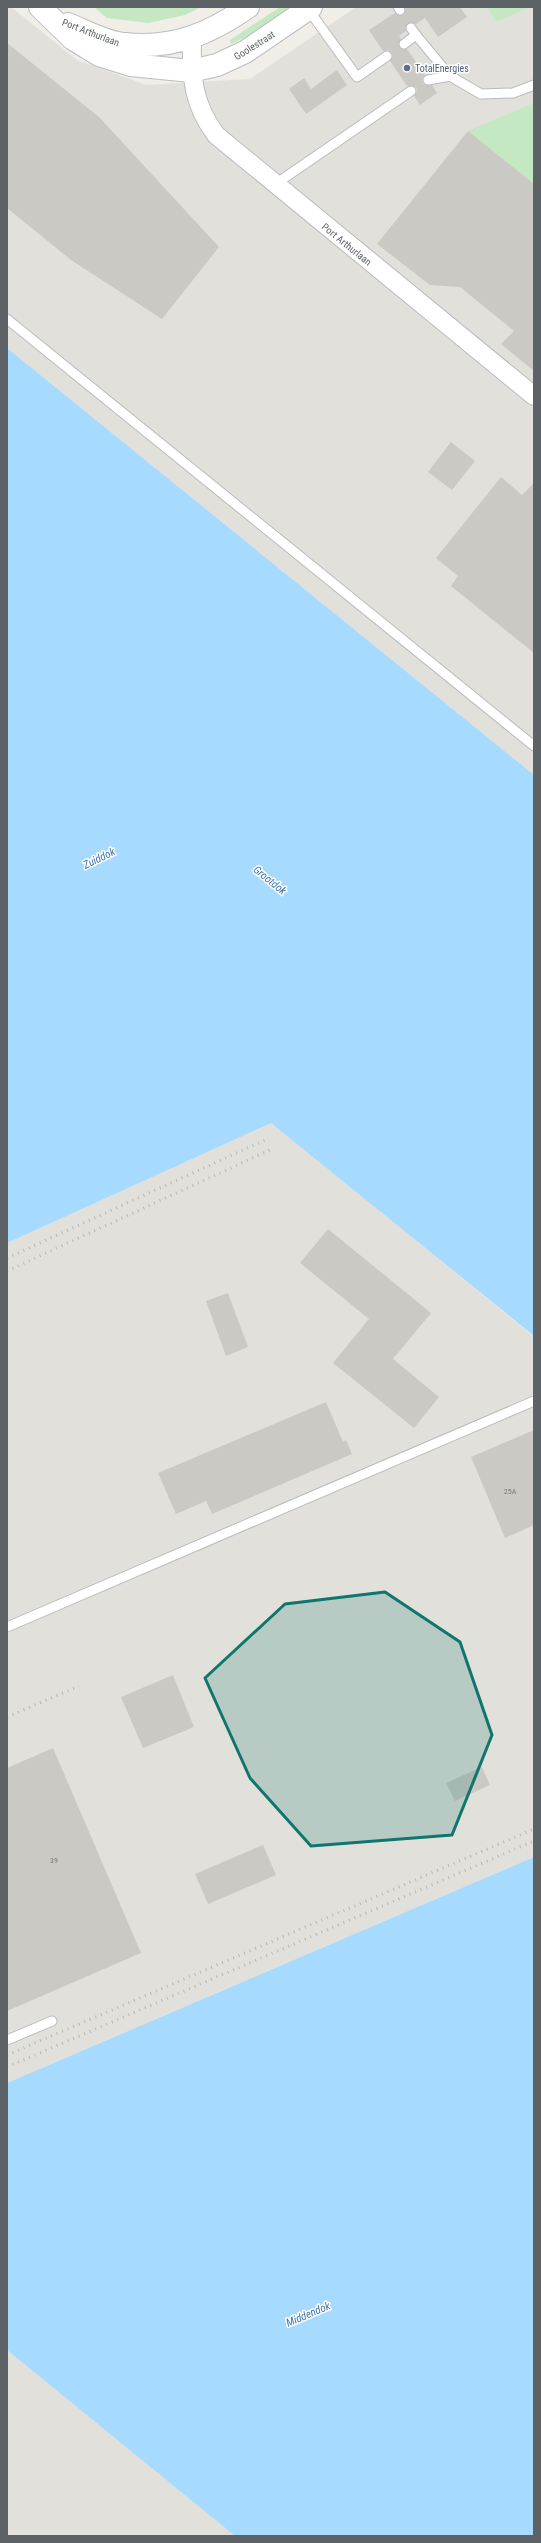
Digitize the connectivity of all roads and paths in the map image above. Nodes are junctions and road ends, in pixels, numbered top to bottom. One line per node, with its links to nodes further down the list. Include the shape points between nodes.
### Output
1 (248, 7): 4 (main road, via 219,26)
2 (310, 8): 6 (lane, via 357,77); 7 (main road, Goolestraat, via 245,52 217,65)
3 (47, 12): 4 (main road, Port Arthurlaan, via 124,44 166,44); 7 (main road, Port Arthurlaan, via 73,39 99,55 131,65)
4 (192, 39): 7 (street, Port Arthurlaan)
5 (404, 44): 8 (lane, via 413,31)
6 (386, 56)
7 (191, 71): 12 (street, Port Arthurlaan, via 202,117 216,135)
8 (450, 76): 9 (lane); 10 (lane, via 482,94 513,93)
9 (428, 80)
10 (534, 85)
11 (411, 91): 12 (lane)
12 (274, 184): 14 (street, Port Arthurlaan)
13 (7, 319): 15 (lane)
14 (534, 396)
15 (534, 746)
16 (534, 1401): 17 (lane)
17 (7, 1627)
18 (52, 2021): 19 (lane)
19 (7, 2040)

